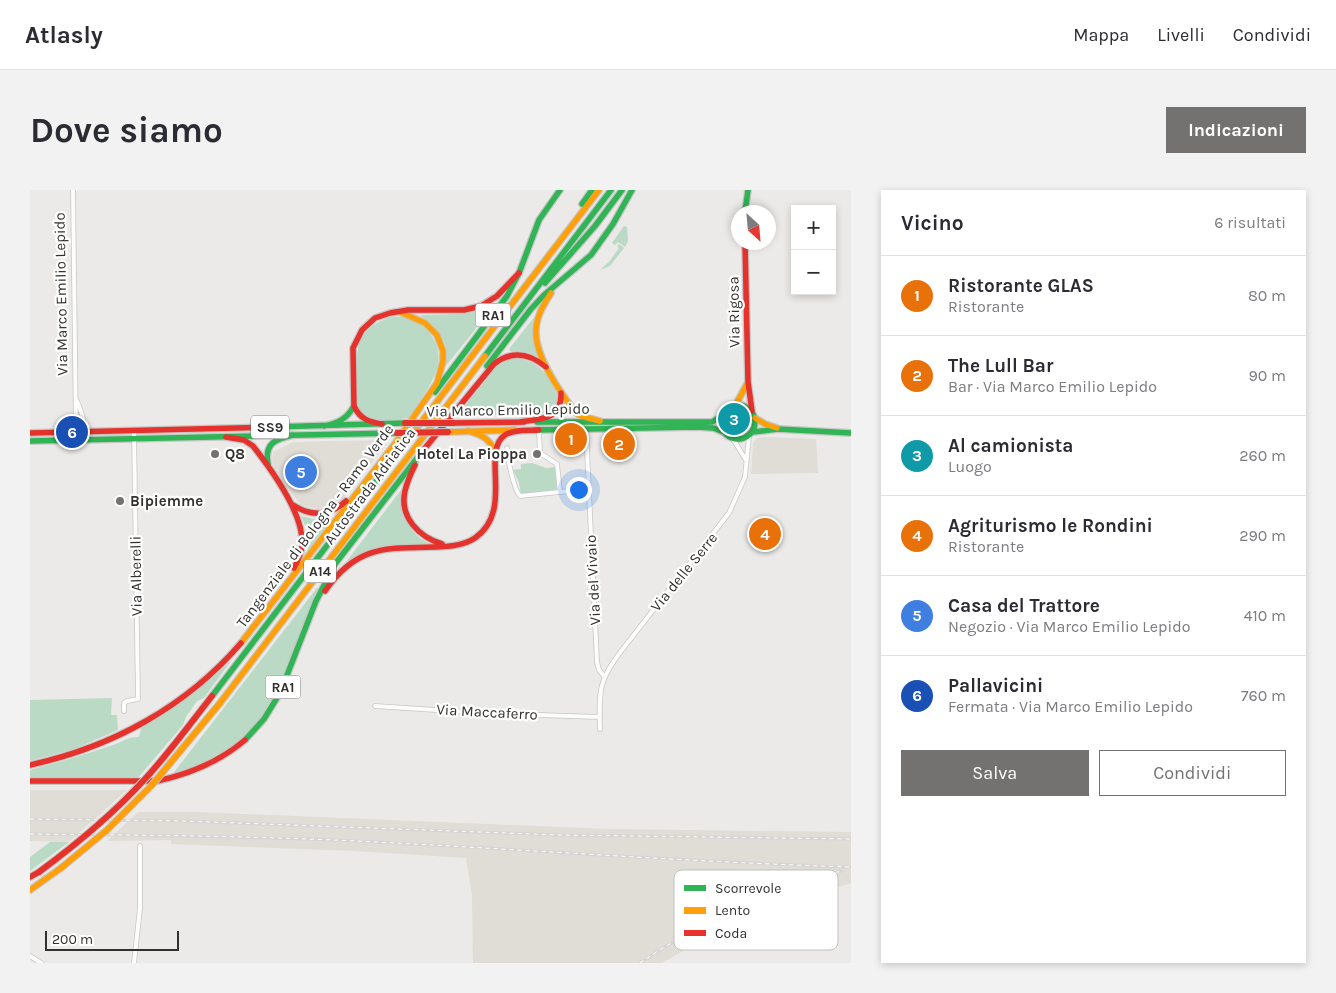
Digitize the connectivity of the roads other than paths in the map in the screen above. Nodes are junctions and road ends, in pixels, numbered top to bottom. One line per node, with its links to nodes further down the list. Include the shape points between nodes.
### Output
1 (73, 190): 19 (street, Via Marco Emilio Lepido)
2 (560, 190): 12 (main road, RA1, via 539,220)
3 (592, 190): 10 (main road)
4 (598, 190): 10 (main road, Autostrada Adriatica / A14)
5 (611, 190): 15 (main road, Autostrada Adriatica / A14)
6 (622, 190): 15 (main road, via 595,226)
7 (633, 190): 13 (main road, RA1, via 602,241 582,264)
8 (748, 190): 9 (main road)
9 (746, 205)
10 (563, 236): 66 (main road, Autostrada Adriatica / A14, bridge, via 145,780 83,838)
11 (746, 250): 17 (main road, Via Rigosa)
12 (519, 273): 14 (main road, via 483,306); 25 (main road, RA1, via 490,320)
13 (559, 282): 16 (main road, via 542,307 536,327 537,348); 22 (main road, RA1, via 519,324)
14 (400, 312): 20 (main road, via 374,318 355,340 352,357); 25 (main road, via 417,317 428,325 438,339 443,356 436,384)
15 (517, 312): 67 (main road, Autostrada Adriatica / A14, bridge, via 220,702 152,785 107,830)
16 (546, 367): 18 (main road); 22 (main road, via 523,354 501,358)
17 (748, 382): 21 (main road, Via Rigosa); 24 (main road, Via Rigosa)
18 (561, 390): 26 (main road, via 579,415); 27 (main road, via 562,402 555,414)
19 (75, 398): 35 (street, Via Marco Emilio Lepido); 35 (street, Via Marco Emilio Lepido, via 84,421 84,428)
20 (354, 406): 28 (main road, via 362,419); 29 (main road, via 344,420)
21 (735, 406): 23 (main road, SS9); 24 (main road, via 744,406)
22 (451, 414): 46 (main road, RA1)
23 (723, 415): 26 (main road, Via Marco Emilio Lepido / SS9, via 712,422); 36 (main road, via 721,424)
24 (753, 415): 31 (main road); 39 (main road, via 755,428)
25 (414, 417): 47 (main road, Tangenziale di Bologna - Ramo Verde / RA1)
26 (600, 421): 27 (main road, Via Marco Emilio Lepido / SS9)
27 (520, 422): 28 (main road, Via Marco Emilio Lepido / SS9, bridge)
28 (382, 424): 29 (main road, Via Marco Emilio Lepido / SS9)
29 (324, 426): 32 (main road, Via Marco Emilio Lepido / SS9)
30 (586, 429): 33 (main road, Via Marco Emilio Lepido / SS9); 36 (main road, Via Marco Emilio Lepido / SS9, via 713,428); 52 (street, Via del Vivaio)
31 (778, 429): 38 (main road); 39 (main road)
32 (134, 430): 35 (main road, Via Marco Emilio Lepido / SS9); 42 (street, Via Alberelli)
33 (539, 430): 34 (main road, Via Marco Emilio Lepido / SS9); 49 (main road, via 504,435); 53 (street, via 540,453 557,464)
34 (468, 431): 40 (main road, Via Marco Emilio Lepido / SS9, bridge); 49 (main road, via 488,438)
35 (79, 432): 37 (main road, Via Marco Emilio Lepido / SS9); 45 (street, Via Marco Emilio Lepido)
36 (724, 432): 43 (main road, SS9)
37 (30, 433)
38 (851, 433)
39 (751, 434): 43 (main road); 50 (street, Via delle Serre)
40 (293, 436): 41 (main road, Via Marco Emilio Lepido / SS9); 51 (main road, via 277,439 270,446 266,459)
41 (226, 437): 42 (main road, Via Marco Emilio Lepido / SS9); 51 (main road, via 244,440 253,446)
42 (135, 438): 45 (main road, Via Marco Emilio Lepido / SS9); 60 (street, Via Alberelli, via 138,699 124,703)
43 (733, 439): 50 (street)
44 (30, 440): 45 (main road, Via Marco Emilio Lepido / SS9)
45 (76, 440)
46 (431, 440): 55 (main road, via 407,482 405,504 417,531 431,541); 57 (main road, RA1, via 336,564 316,601)
47 (393, 445): 54 (main road, via 336,510 311,514); 56 (main road, Tangenziale di Bologna - Ramo Verde / RA1)
48 (507, 448): 53 (street, via 520,496)
49 (496, 452): 55 (main road, via 497,496 493,517 475,538)
50 (746, 460): 58 (street, Via delle Serre, via 745,477 729,513)
51 (272, 474): 54 (main road)
52 (589, 489): 53 (street); 58 (street, Via del Vivaio, via 597,662)
53 (560, 492)
54 (291, 503): 56 (main road, via 302,528 302,549 297,564)
55 (449, 546): 57 (main road, via 380,549 353,560 327,587)
56 (268, 608): 63 (main road, Tangenziale di Bologna - Ramo Verde / RA1, via 238,647 186,696 97,745)
57 (300, 646): 64 (main road, RA1, via 280,693 264,719 234,749 204,767 157,781)
58 (604, 676): 61 (street, Via del Vivaio, via 599,693)
59 (375, 706): 61 (street, Via Maccaferro)
60 (124, 711)
61 (600, 717): 62 (street, Via del Vivaio)
62 (600, 729)
63 (30, 765)
64 (30, 781)
65 (140, 846): 70 (street, via 140,908)
66 (30, 877)
67 (30, 890)
68 (30, 956): 69 (street)
69 (41, 963)
70 (134, 963)

